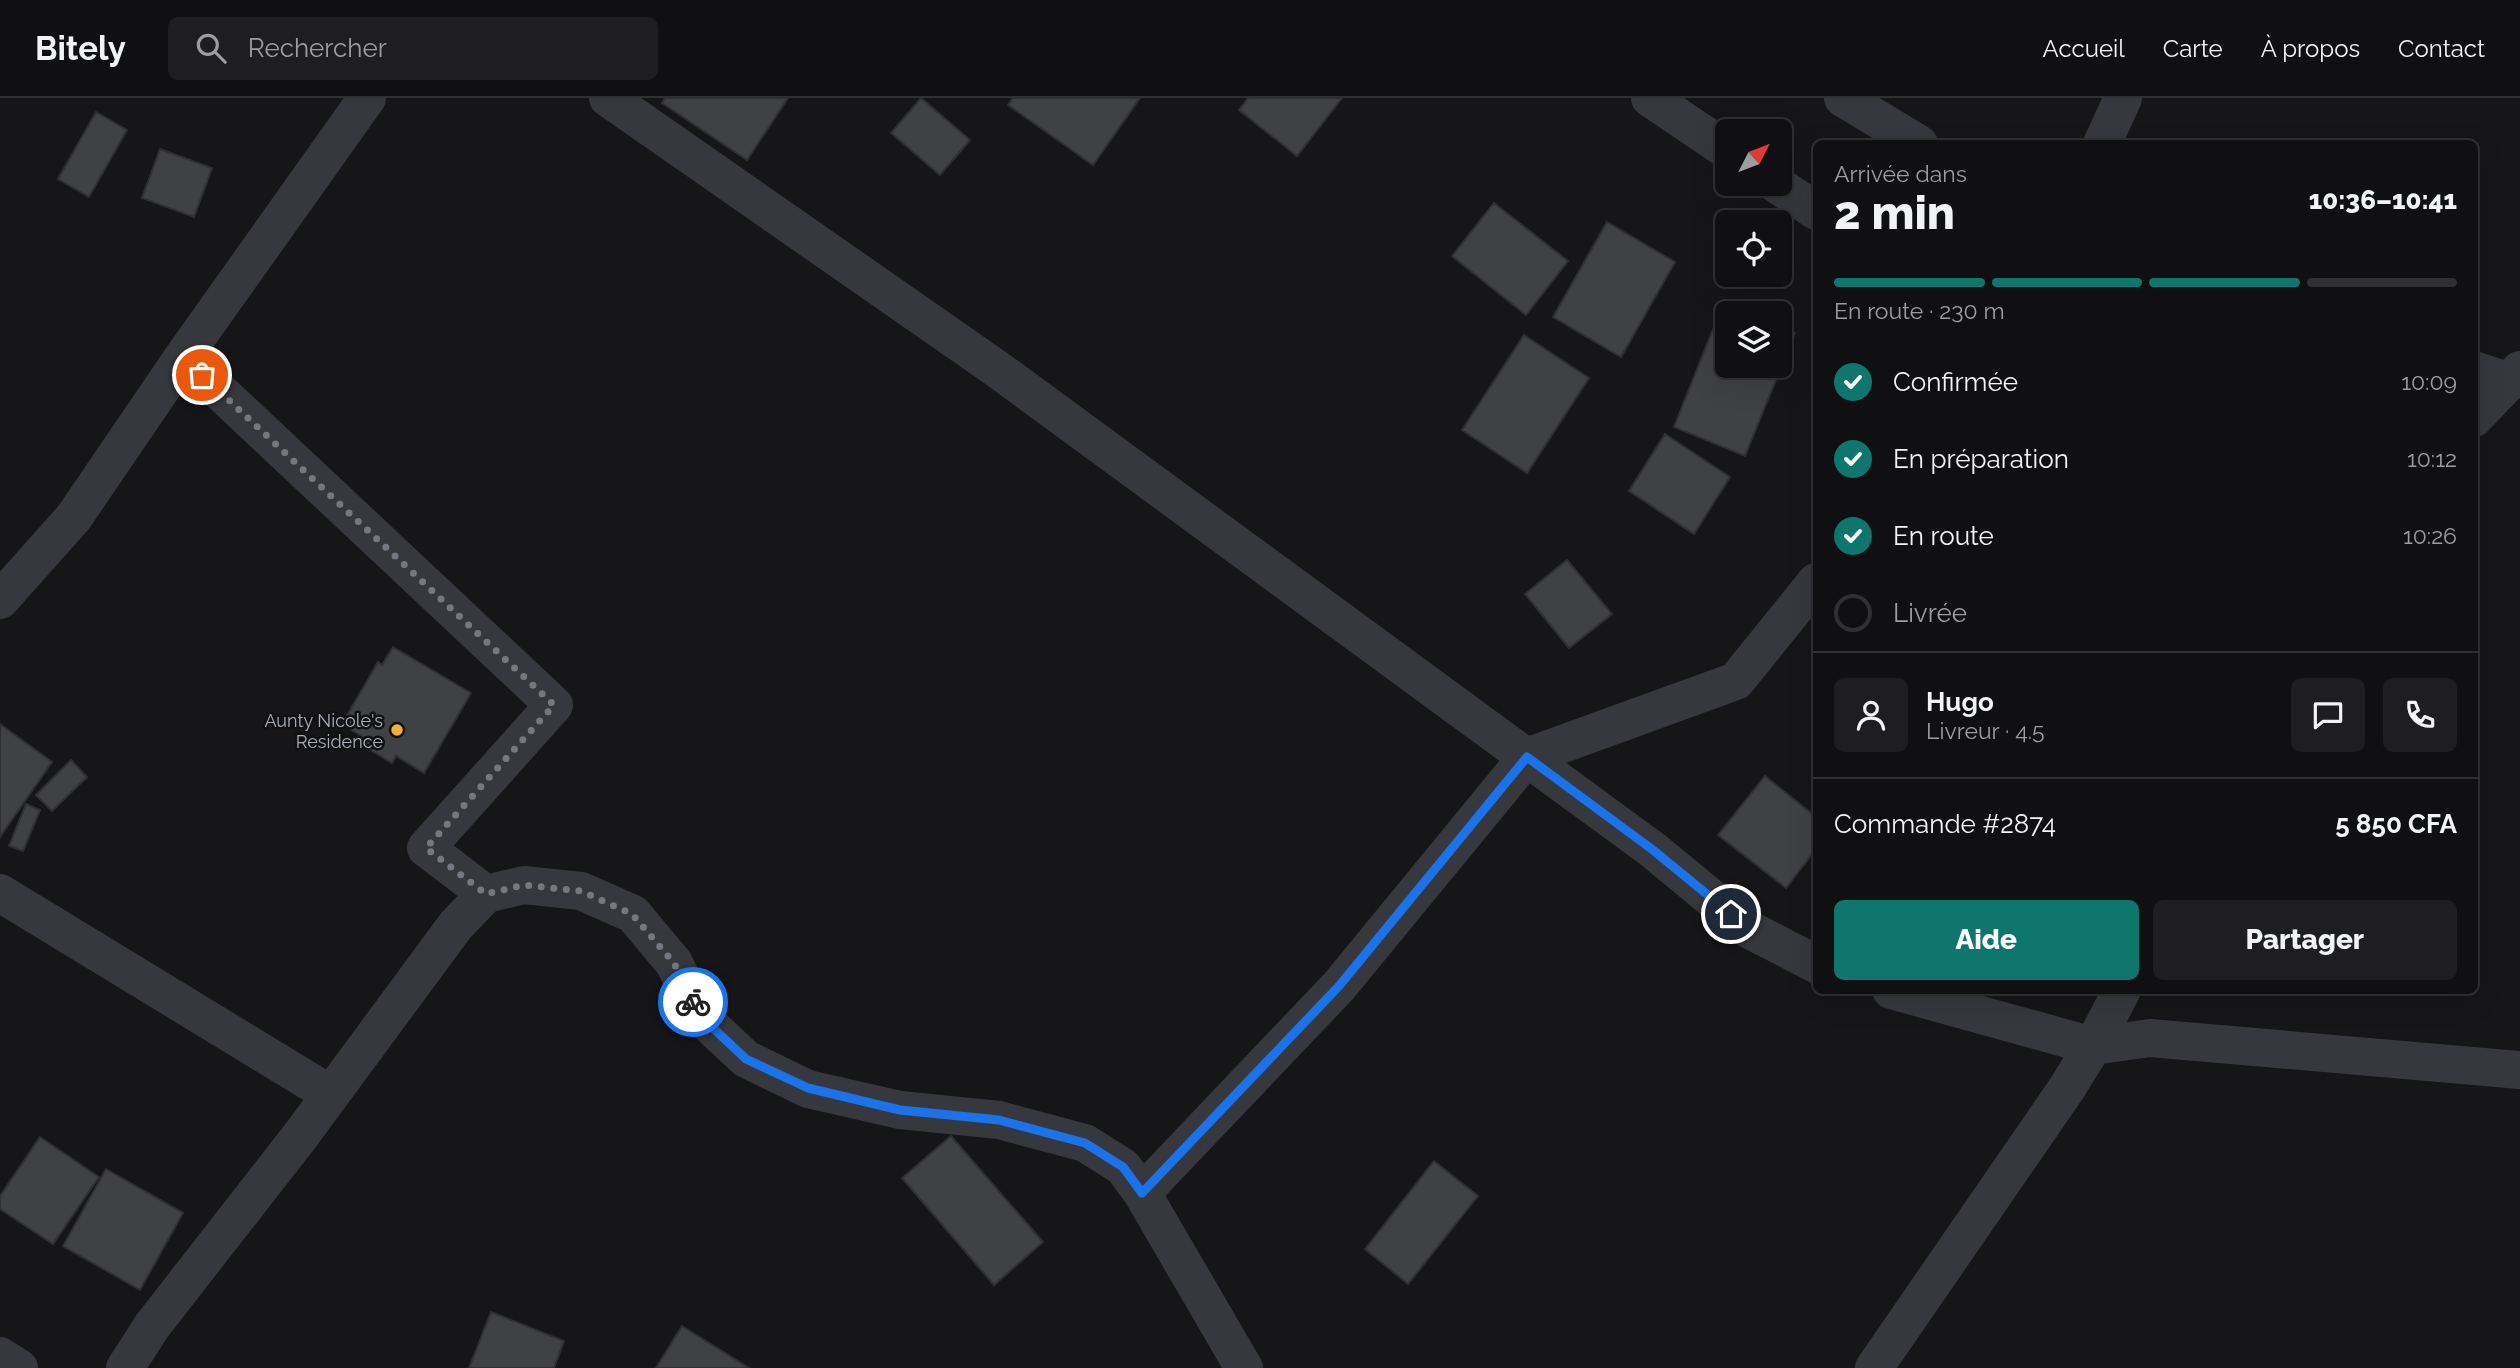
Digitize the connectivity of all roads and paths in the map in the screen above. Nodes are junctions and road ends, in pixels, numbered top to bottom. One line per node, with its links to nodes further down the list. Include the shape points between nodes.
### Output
1 (367, 98): 11 (street)
2 (608, 98): 16 (street, via 997,369)
3 (1650, 98): 8 (street)
4 (1843, 98): 6 (street)
5 (2123, 98): 7 (street)
6 (1912, 140)
7 (2104, 140)
8 (1715, 142)
9 (1792, 195): 10 (street)
10 (1813, 209)
11 (183, 357): 15 (street, via 74,517); 18 (street, via 554,705 426,848)
12 (2501, 374): 13 (street)
13 (2478, 411)
14 (1813, 586): 16 (street, via 1736,681)
15 (0, 600)
16 (1527, 757): 19 (street, via 1751,930); 25 (street, via 1339,986)
17 (0, 893): 24 (street)
18 (486, 894): 24 (street, via 456,925); 25 (street, via 524,885 581,891 632,914 674,963 699,1015 746,1059 808,1088 900,1110 999,1120 1085,1143 1123,1167)
19 (1813, 962)
20 (1905, 994): 22 (street)
21 (2120, 994): 22 (street)
22 (2093, 1046): 23 (street, via 2150,1038); 30 (street)
23 (2520, 1070)
24 (330, 1094): 28 (street, via 152,1326)
25 (1142, 1193): 29 (street)
26 (0, 1356): 27 (street)
27 (19, 1368)
28 (125, 1368)
29 (1244, 1368)
30 (1874, 1368)

